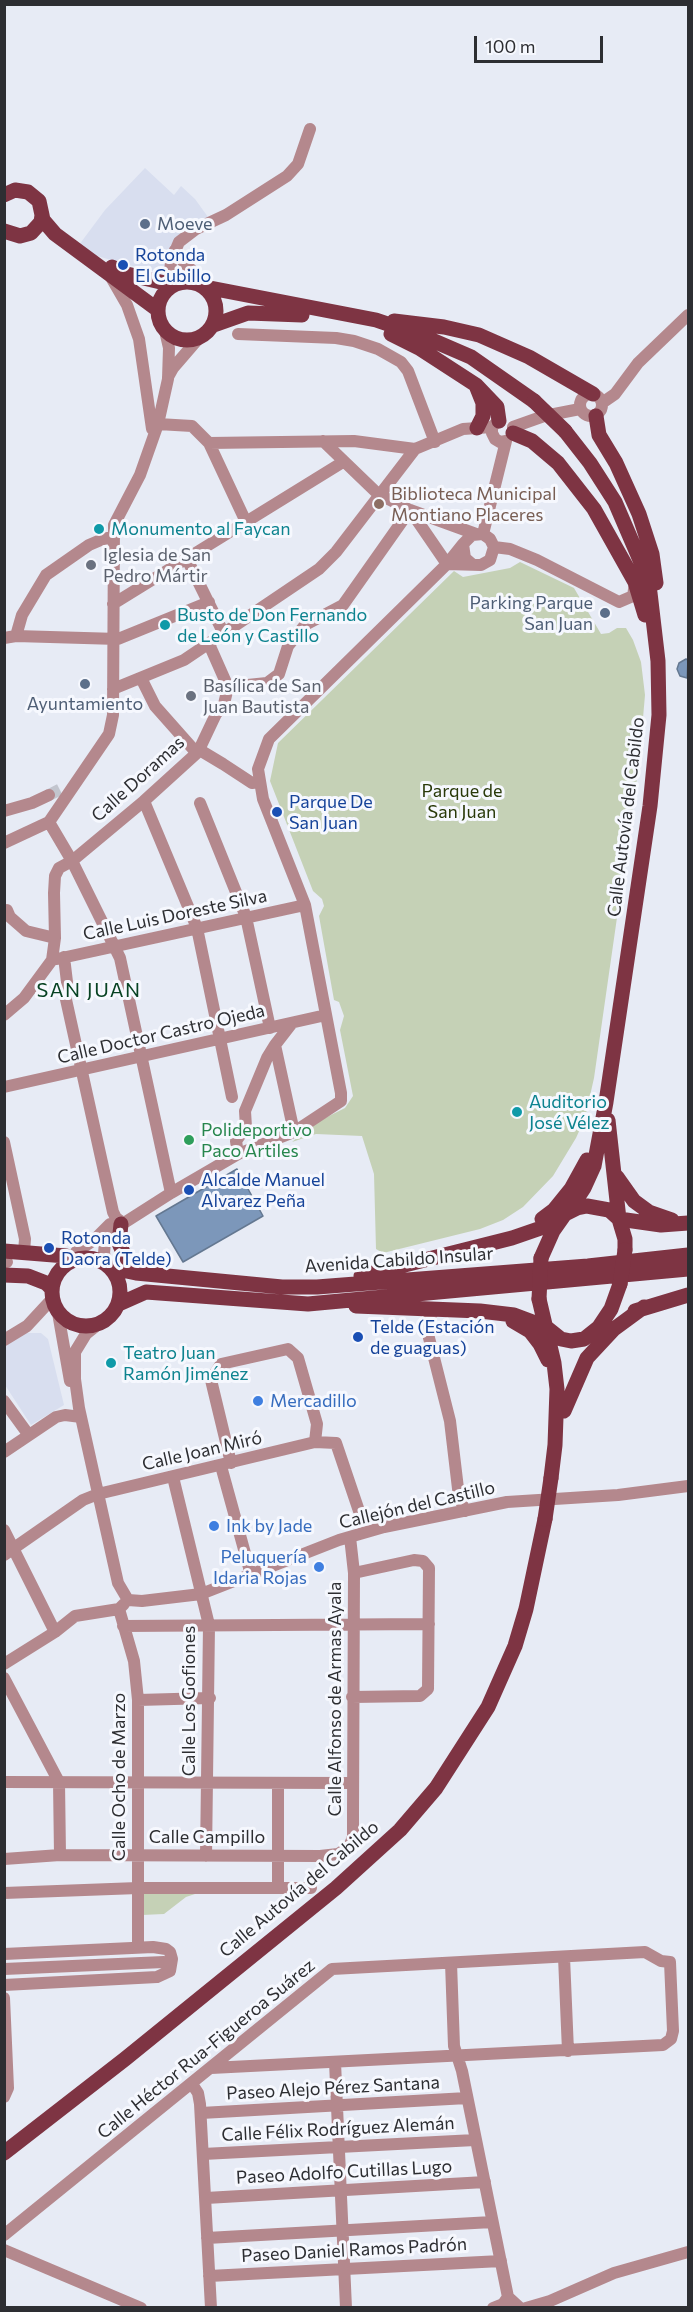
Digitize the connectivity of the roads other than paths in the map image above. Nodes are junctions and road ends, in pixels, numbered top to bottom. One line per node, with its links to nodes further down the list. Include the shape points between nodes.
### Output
1 (310, 129): 6 (street, via 298,164 287,176 226,215 196,229)
2 (6, 193): 3 (main road, via 22,190 34,196)
3 (42, 215): 4 (main road, via 37,228); 5 (main road, via 48,227)
4 (11, 235): 5 (main road)
5 (64, 241): 7 (main road)
6 (175, 250): 8 (street, via 170,273); 9 (street)
7 (101, 266): 8 (main road); 10 (main road); 28 (street, via 127,305 139,339 153,422)
8 (174, 285): 9 (main road, via 189,282); 10 (main road, via 165,292)
9 (204, 287): 13 (main road, Calle Autovía del Cabildo); 14 (main road, via 215,300)
10 (158, 310): 16 (main road)
11 (688, 315): 21 (street, via 638,363 615,394)
12 (349, 320): 14 (main road, Calle Autovía del Cabildo, via 248,313); 15 (main road, Calle Autovía del Cabildo); 20 (main road, via 404,340)
13 (376, 320): 15 (main road, Calle Autovía del Cabildo); 21 (main road, via 412,322 479,335 529,357)
14 (214, 325): 18 (main road)
15 (398, 328): 48 (main road, Calle Autovía del Cabildo, bridge, via 471,357 534,401 565,431 603,481 628,529 650,593)
16 (165, 330): 18 (main road, via 180,340); 19 (street)
17 (238, 334): 26 (street, via 336,338 378,349 408,371)
18 (198, 339): 19 (street)
19 (168, 379): 23 (street)
20 (476, 385): 24 (main road, via 483,416); 24 (main road, via 497,407)
21 (597, 404): 22 (street, via 588,417); 22 (street, via 582,398); 48 (main road, via 599,435 639,514 651,554 659,603)
22 (580, 409): 24 (street)
23 (158, 424): 27 (street, via 192,426); 28 (street)
24 (495, 430): 26 (street); 35 (street); 41 (main road, via 532,441 558,463 594,509)
25 (323, 441): 27 (street); 29 (street); 30 (street)
26 (435, 442): 29 (street)
27 (209, 443): 33 (street)
28 (152, 445): 34 (street)
29 (415, 449): 31 (street)
30 (343, 462): 31 (street); 33 (street)
31 (378, 495): 32 (street); 44 (street, via 336,552 319,568)
32 (410, 510): 35 (street); 39 (street); 50 (street, via 343,605 306,625 288,646 279,674 267,683)
33 (246, 522): 38 (street)
34 (113, 531): 43 (street); 45 (street, via 46,575)
35 (479, 534): 36 (street, via 468,537); 37 (street, via 490,539)
36 (463, 544): 39 (street); 40 (street, via 465,558)
37 (494, 547): 40 (street, via 486,563); 41 (street, via 537,560 619,602 633,596)
38 (187, 559): 42 (street); 43 (street)
39 (447, 564): 40 (street); 53 (street, via 269,739 258,769)
40 (472, 564)
41 (635, 582): 48 (main road)
42 (209, 602): 44 (street); 46 (street)
43 (113, 604): 46 (street)
44 (224, 632): 47 (street)
45 (10, 637): 46 (street)
46 (113, 639): 51 (street)
47 (209, 644): 49 (street, via 184,660); 50 (street)
48 (658, 661): 78 (main road, Calle Autovía del Cabildo, via 651,806)
49 (141, 678): 51 (street); 52 (street, via 155,706)
50 (228, 687): 52 (street, Calle Doramas, via 224,704)
51 (113, 689): 58 (street, via 109,734 67,788)
52 (198, 752): 53 (street, via 252,783); 55 (street, Calle Doramas)
53 (260, 782): 61 (street, via 263,799)
54 (49, 795): 57 (street)
55 (144, 801): 60 (street, Calle Doramas); 64 (street)
56 (200, 803): 63 (street)
57 (4, 811)
58 (49, 822): 59 (street); 60 (street)
59 (4, 843)
60 (72, 861): 65 (street, Calle Doramas, via 59,868 55,876); 66 (street)
61 (305, 905): 63 (street, Calle Luis Doreste Silva); 69 (street)
62 (7, 910): 65 (street, via 26,931)
63 (246, 917): 64 (street, Calle Luis Doreste Silva); 71 (street)
64 (197, 928): 66 (street, Calle Luis Doreste Silva); 72 (street)
65 (55, 938): 67 (street, Calle Doramas)
66 (116, 947): 67 (street, Calle Luis Doreste Silva); 74 (street)
67 (58, 958): 68 (street); 75 (street, Calle Doramas, via 67,982 65,995)
68 (4, 1015)
69 (326, 1015): 70 (street, Calle Doctor Castro Ojeda); 80 (street, via 340,1101)
70 (292, 1023): 71 (street, Calle Doctor Castro Ojeda); 73 (street)
71 (270, 1028): 72 (street, Calle Doctor Castro Ojeda)
72 (219, 1040): 74 (street, Calle Doctor Castro Ojeda); 77 (street)
73 (275, 1045): 80 (street); 82 (street, via 245,1111 246,1128 236,1141)
74 (142, 1057): 75 (street, Calle Doctor Castro Ojeda); 84 (street)
75 (82, 1070): 76 (street, Calle Doctor Castro Ojeda); 87 (street, Calle Doramas)
76 (4, 1087)
77 (232, 1097)
78 (606, 1102): 79 (main road, Calle Autovía del Cabildo); 83 (main road, Calle Autovía del Cabildo)
79 (602, 1124): 85 (main road, Calle Autovía del Cabildo, via 594,1166 585,1188); 89 (main road, via 571,1189 554,1210)
80 (294, 1132): 82 (street)
81 (4, 1142): 90 (street, via 25,1239)
82 (238, 1154): 84 (street)
83 (612, 1168): 86 (main road, Calle Autovía del Cabildo); 88 (main road, via 634,1201 649,1212)
84 (171, 1193): 87 (street)
85 (567, 1212): 86 (main road, via 598,1206); 89 (main road); 106 (main road, bridge, via 541,1258 539,1299)
86 (620, 1219): 88 (main road, via 661,1225); 107 (main road, bridge, via 625,1239 620,1284 611,1309)
87 (119, 1220): 92 (street, via 76,1252); 94 (street, via 105,1241 104,1254); 96 (main road, via 119,1243 125,1257 138,1265)
88 (684, 1223)
89 (524, 1234): 97 (main road)
90 (24, 1252): 92 (main road); 93 (main road)
91 (688, 1255): 97 (main road, Avenida Cabildo Insular)
92 (74, 1260): 94 (main road, via 94,1258); 99 (main road, via 59,1271)
93 (5, 1263): 99 (main road, via 46,1283)
94 (110, 1267): 96 (main road, Avenida Cabildo Insular); 100 (main road, via 121,1285)
95 (688, 1269): 101 (main road, Avenida Cabildo Insular)
96 (189, 1278): 97 (main road, Avenida Cabildo Insular)
97 (317, 1287)
98 (688, 1295): 102 (main road)
99 (54, 1300): 105 (main road, via 75,1325); 108 (street, via 27,1326); 112 (street, via 69,1380)
100 (119, 1304): 101 (main road, Avenida Cabildo Insular, via 146,1292); 105 (main road, via 114,1314)
101 (308, 1304): 103 (main road)
102 (644, 1308): 107 (main road); 111 (main road, via 614,1329 588,1358)
103 (435, 1310): 104 (main road); 122 (street, via 426,1326 450,1421 459,1497)
104 (494, 1313): 106 (main road, via 522,1317); 109 (main road, via 530,1331 546,1353)
105 (96, 1326): 112 (street, via 75,1352)
106 (546, 1327): 107 (main road, via 561,1339 571,1341 584,1339); 109 (main road, Calle Autovía del Cabildo)
107 (598, 1328): 111 (main road, Calle Autovía del Cabildo, via 580,1355 567,1389)
108 (4, 1340)
109 (557, 1389): 115 (main road, Calle Autovía del Cabildo)
110 (4, 1401): 113 (street)
111 (564, 1411): 115 (main road, Calle Autovía del Cabildo)
112 (80, 1412): 113 (street, via 56,1417); 120 (street, Calle Ocho de Marzo)
113 (27, 1434): 116 (street)
114 (315, 1443): 117 (street, Calle Joan Miró); 117 (street, via 316,1424 298,1358 288,1349 221,1364 211,1380); 121 (street, via 336,1443)
115 (555, 1445): 178 (main road, Calle Autovía del Cabildo, bridge, via 545,1519 515,1646 488,1707 436,1788 400,1830 336,1888 125,2059)
116 (4, 1452)
117 (226, 1464): 118 (street, Calle Joan Miró); 127 (street)
118 (173, 1477): 120 (street, Calle Joan Miró); 128 (street, Calle Los Gofiones)
119 (688, 1486): 122 (street, Callejón del Castillo, via 507,1502)
120 (98, 1494): 125 (street, Calle Joan Miró, via 83,1500); 129 (street, Calle Ocho de Marzo)
121 (359, 1511)
122 (465, 1511): 124 (street, Callejón del Castillo)
123 (4, 1530): 125 (street)
124 (350, 1537): 126 (street, Calle Alfonso de Armas Ayala); 127 (street, Callejón del Castillo)
125 (9, 1552): 134 (street)
126 (354, 1573): 130 (street, Calle Alfonso de Armas Ayala); 131 (street, via 414,1560 423,1562 429,1568)
127 (251, 1575): 128 (street, Callejón del Castillo)
128 (201, 1594): 129 (street, Callejón del Castillo); 132 (street, Calle Los Gofiones)
129 (123, 1604): 133 (street, Calle Ocho de Marzo); 134 (street, Callejón del Castillo, via 75,1616)
130 (352, 1624): 131 (street); 132 (street); 137 (street, Calle Alfonso de Armas Ayala)
131 (429, 1624): 137 (street, via 428,1689 420,1696)
132 (209, 1625): 133 (street); 138 (street, Calle Los Gofiones)
133 (123, 1626): 139 (street, Calle Ocho de Marzo, via 134,1661)
134 (55, 1632): 135 (street, Callejón del Castillo)
135 (4, 1664)
136 (4, 1678): 141 (street)
137 (352, 1697): 144 (street, Calle Alfonso de Armas Ayala)
138 (210, 1698): 139 (street); 145 (street, Calle Los Gofiones)
139 (138, 1700): 142 (street, Calle Ocho de Marzo)
140 (4, 1782): 141 (street)
141 (59, 1782): 142 (street); 147 (street)
142 (137, 1782): 145 (street); 148 (street, Calle Ocho de Marzo)
143 (278, 1783): 144 (street); 145 (street); 149 (street)
144 (352, 1783): 146 (street, Calle Alfonso de Armas Ayala, via 353,1837)
145 (207, 1784): 150 (street, Calle Los Gofiones)
146 (338, 1854): 149 (street, Calle Campillo)
147 (60, 1855): 148 (street, Calle Campillo); 151 (street, Calle Campillo)
148 (138, 1855): 150 (street, Calle Campillo); 153 (street, Calle Ocho de Marzo)
149 (278, 1855): 150 (street, Calle Campillo); 152 (street)
150 (206, 1856)
151 (4, 1859)
152 (278, 1887): 153 (street); 154 (street)
153 (138, 1888): 155 (street); 156 (street, Calle Ocho de Marzo)
154 (311, 1888)
155 (4, 1893)
156 (138, 1947): 157 (street); 162 (street, via 159,1947 170,1952 170,1971 157,1977)
157 (4, 1954)
158 (564, 1957): 160 (street, Calle Héctor Rua-Figueroa Suárez); 165 (street); 165 (street, Calle Héctor Rua-Figueroa Suárez, via 645,1952 670,1962 673,2031 671,2039 663,2045)
159 (164, 1962): 161 (street)
160 (451, 1963): 164 (street, Calle Héctor Rua-Figueroa Suárez, via 332,1969); 166 (street)
161 (4, 1969)
162 (4, 1985)
163 (4, 1998): 170 (street)
164 (242, 2043): 168 (street, via 241,2054); 169 (street, Calle Héctor Rua-Figueroa Suárez)
165 (568, 2051): 166 (street)
166 (456, 2056): 167 (street); 173 (street)
167 (335, 2062): 168 (street); 174 (street)
168 (249, 2066): 169 (street)
169 (211, 2068): 171 (street, Calle Héctor Rua-Figueroa Suárez)
170 (6, 2071): 172 (street, via 8,2088)
171 (192, 2084): 175 (street, via 198,2093); 185 (street, Calle Héctor Rua-Figueroa Suárez)
172 (4, 2097)
173 (467, 2098): 174 (street, Paseo Alejo Pérez Santana); 176 (street)
174 (337, 2106): 175 (street, Paseo Alejo Pérez Santana); 177 (street)
175 (201, 2114): 179 (street)
176 (475, 2140): 177 (street, Calle Félix Rodríguez Alemán); 180 (street)
177 (339, 2147): 179 (street, Calle Félix Rodríguez Alemán); 181 (street)
178 (4, 2151)
179 (203, 2154): 182 (street)
180 (485, 2182): 181 (street, Paseo Adolfo Cutillas Lugo); 183 (street)
181 (341, 2190): 182 (street, Paseo Adolfo Cutillas Lugo); 184 (street)
182 (206, 2198): 186 (street)
183 (492, 2222): 184 (street); 189 (street)
184 (343, 2230): 186 (street); 190 (street)
185 (4, 2235)
186 (207, 2238): 191 (street)
187 (4, 2250): 193 (street)
188 (688, 2252): 198 (street, via 614,2273 550,2301)
189 (501, 2261): 190 (street, Paseo Daniel Ramos Padrón); 192 (street)
190 (345, 2269): 191 (street, Paseo Daniel Ramos Padrón); 195 (street)
191 (209, 2276): 194 (street)
192 (508, 2297): 196 (street, via 503,2304); 197 (street)
193 (141, 2307)
194 (211, 2307)
195 (346, 2307)
196 (493, 2307)
197 (520, 2307)
198 (526, 2307)

